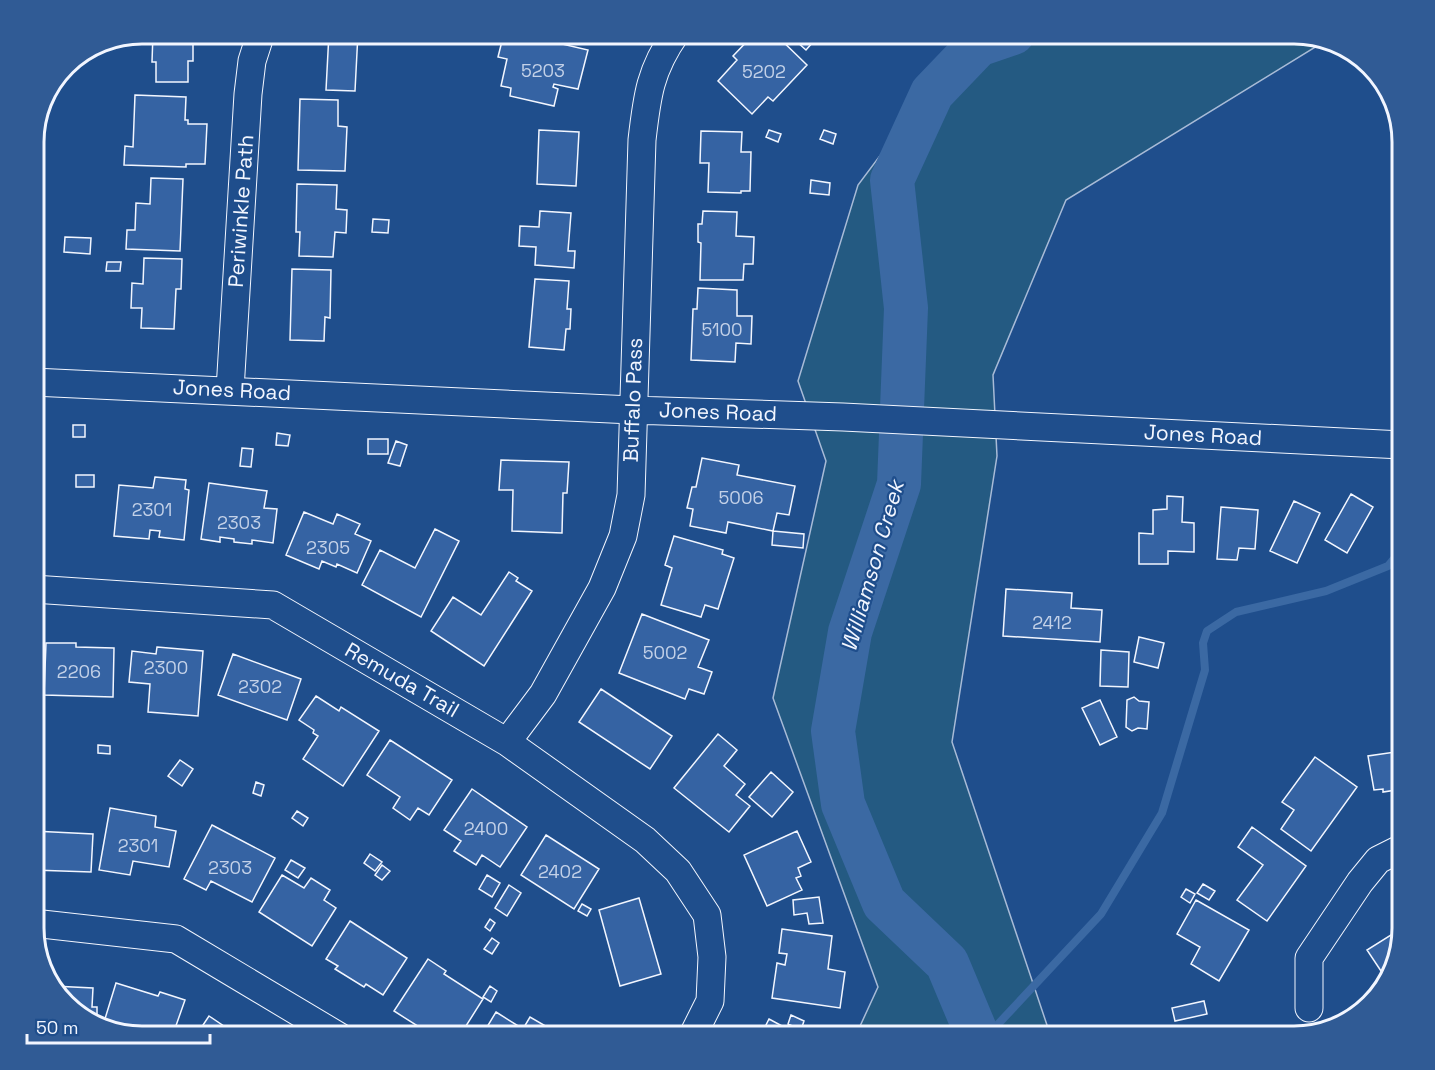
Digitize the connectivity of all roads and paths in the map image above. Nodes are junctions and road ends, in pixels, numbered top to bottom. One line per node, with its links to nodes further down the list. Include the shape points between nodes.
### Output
1 (257, 44): 4 (street, Periwinkle Path, via 248,94)
2 (669, 44): 5 (street, Buffalo Pass, via 654,70 642,140)
3 (44, 382): 4 (street, Jones Road)
4 (230, 390): 5 (street, Jones Road)
5 (632, 410): 6 (street, Jones Road); 8 (street, Buffalo Pass, via 630,495 623,536 602,588 543,694)
6 (1392, 444)
7 (44, 590): 8 (street, Remuda Trail, via 273,604)
8 (507, 742): 13 (street, Remuda Trail, via 645,840 678,872 707,915 712,957 710,1001)
9 (1392, 853): 11 (street, via 1378,860 1360,882 1309,958)
10 (44, 924): 12 (street, via 176,939)
11 (1308, 1008)
12 (322, 1026)
13 (698, 1026)

